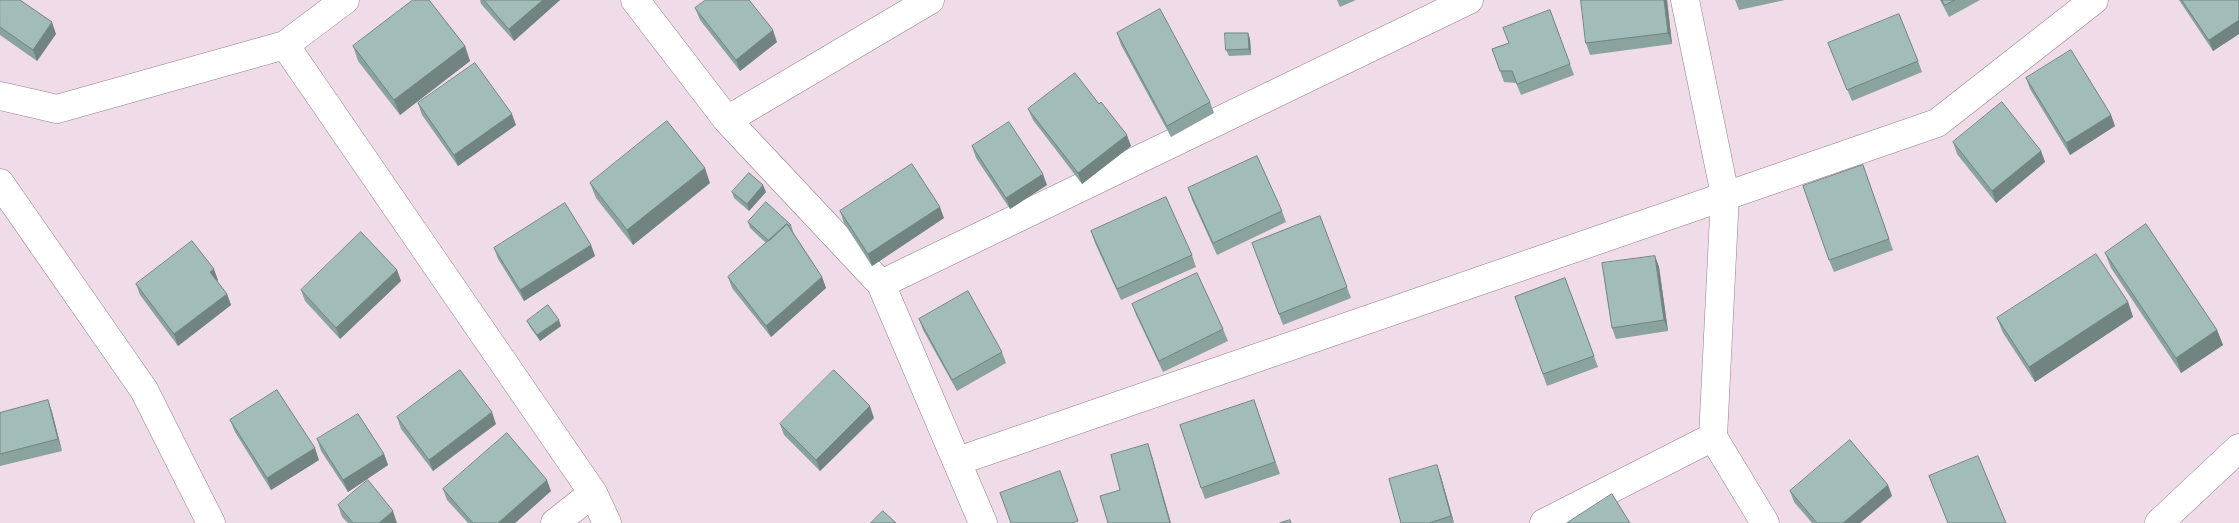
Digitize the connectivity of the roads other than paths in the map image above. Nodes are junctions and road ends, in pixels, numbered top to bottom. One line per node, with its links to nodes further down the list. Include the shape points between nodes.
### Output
1 (345, 0): 7 (street)
2 (636, 0): 9 (street)
3 (930, 0): 9 (street)
4 (1469, 0): 12 (street)
5 (1685, 0): 11 (street)
6 (2094, 0): 11 (street, via 1936,123)
7 (285, 44): 8 (street, via 57,109); 16 (street)
8 (0, 96)
9 (727, 120): 12 (street)
10 (1, 193): 17 (street, via 144,390)
11 (1725, 195): 13 (street); 15 (street)
12 (881, 284): 15 (street)
13 (1714, 437): 21 (street); 22 (street)
14 (2239, 448): 23 (street)
15 (958, 460): 20 (street)
16 (593, 493): 18 (street); 19 (street)
17 (211, 523)
18 (555, 523)
19 (607, 523)
20 (984, 523)
21 (1544, 523)
22 (1765, 523)
23 (2159, 523)

